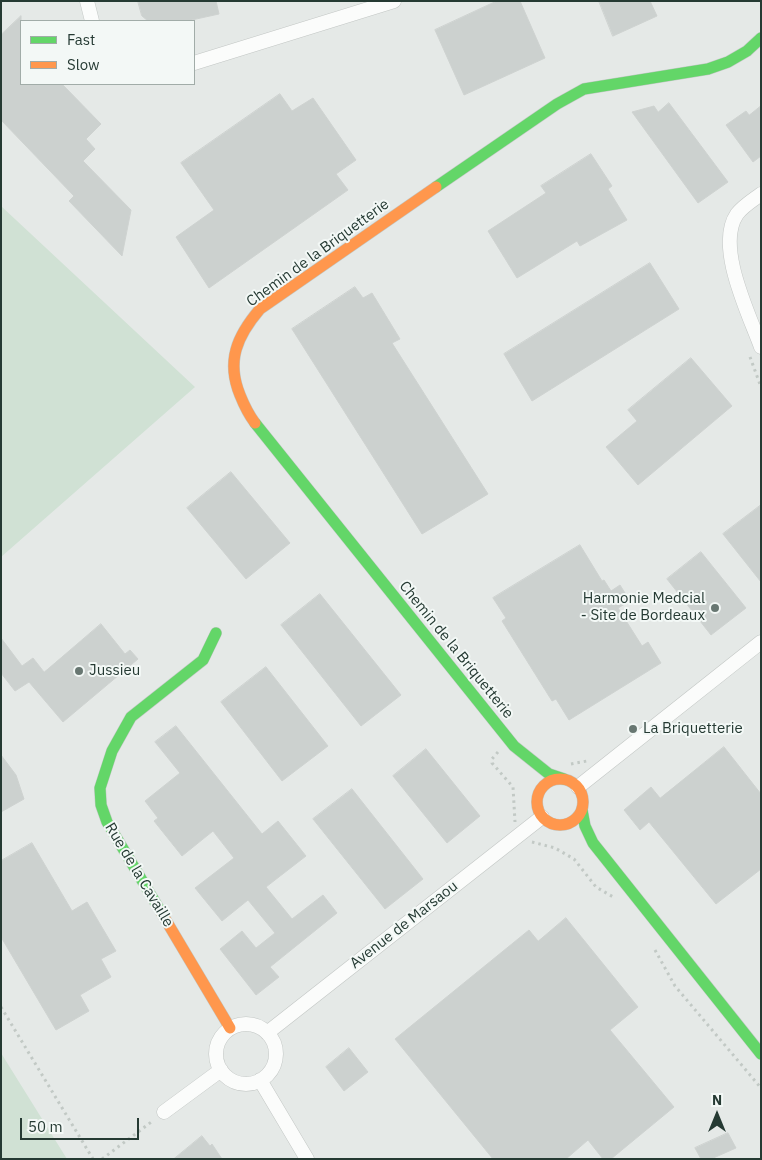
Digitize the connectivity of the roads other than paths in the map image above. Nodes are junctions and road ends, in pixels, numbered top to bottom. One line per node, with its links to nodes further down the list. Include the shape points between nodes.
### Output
1 (87, 1): 3 (street)
2 (394, 1): 5 (street)
3 (92, 20)
4 (761, 38): 10 (street, Chemin de la Briquetterie, via 749,51 715,66 696,72 598,85 557,104 260,309 244,326 237,342 234,378 252,419)
5 (195, 63)
6 (761, 194): 7 (street, via 737,214 729,241 732,264)
7 (761, 347)
8 (216, 633): 20 (street, Rue de la Cavaille, via 203,660 131,717 102,778 100,790 101,808 107,822)
9 (761, 642): 14 (street)
10 (514, 746): 11 (street, Chemin de la Briquetterie); 12 (street, Chemin de la Briquetterie, via 549,774)
11 (526, 768)
12 (564, 779): 14 (street, Chemin de la Briquetterie); 15 (street, via 550,781)
13 (532, 784): 15 (street)
14 (578, 787): 16 (street, via 582,794)
15 (537, 798): 17 (street, via 536,805)
16 (582, 810): 18 (street, via 573,822); 19 (street)
17 (542, 818): 18 (street); 21 (street, Avenue de Marsaou)
18 (559, 826): 19 (street)
19 (593, 843): 22 (street)
20 (230, 1028): 21 (street, via 250,1024); 23 (street, via 218,1042 216,1052)
21 (267, 1033): 24 (street, via 275,1049 275,1058)
22 (761, 1054)
23 (221, 1070): 24 (street, via 234,1081); 25 (street)
24 (260, 1080): 26 (street)
25 (164, 1112)
26 (307, 1159)

